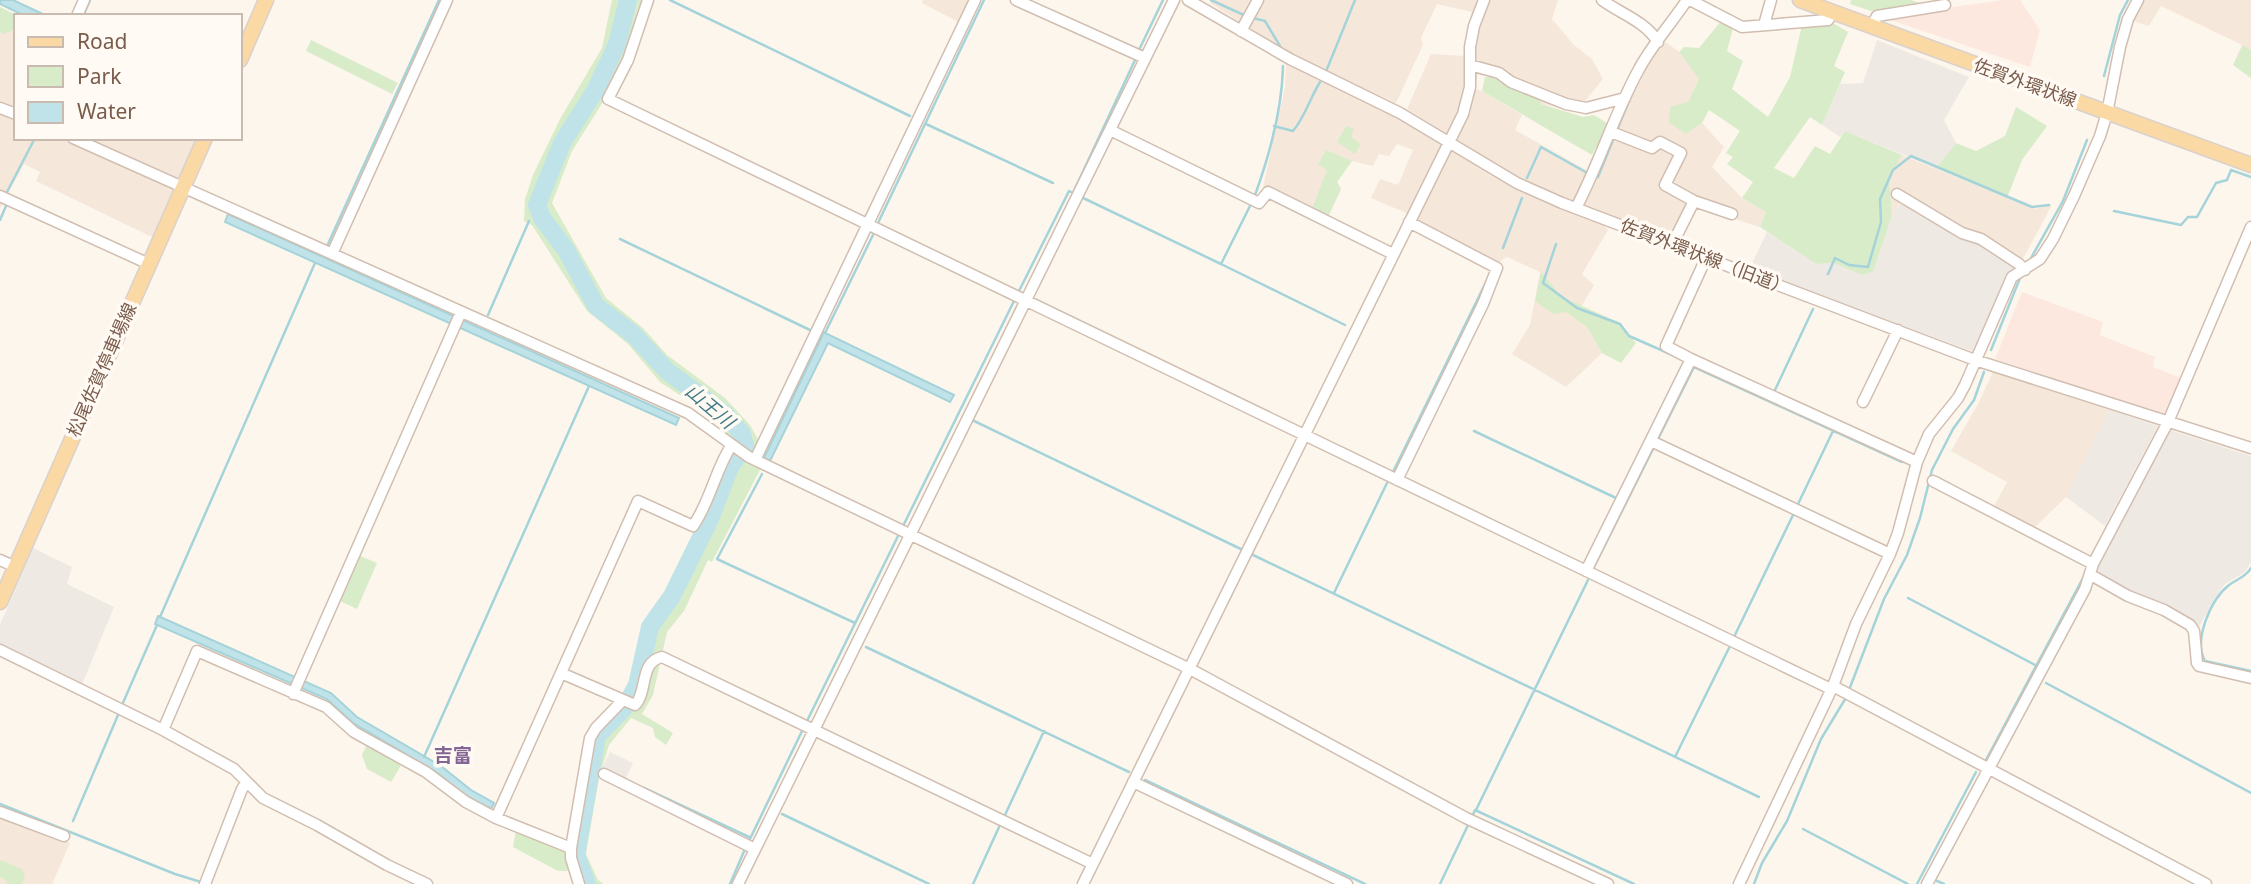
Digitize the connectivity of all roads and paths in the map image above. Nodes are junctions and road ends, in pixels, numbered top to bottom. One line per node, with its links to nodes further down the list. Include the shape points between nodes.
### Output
1 (266, 0): 22 (main road)
2 (447, 0): 43 (street)
3 (648, 0): 40 (street, via 628,60 608,99)
4 (975, 0): 40 (street)
5 (1016, 0): 23 (street)
6 (1174, 0): 23 (street)
7 (1188, 0): 15 (street, 佐賀外環状線（旧道）)
8 (1258, 0): 18 (street)
9 (1484, 0): 24 (street, via 1472,37)
10 (1602, 0): 21 (street, via 1641,24)
11 (1688, 0): 19 (street, via 1742,27); 21 (street)
12 (1771, 0): 19 (street)
13 (1800, 0): 17 (main road, 佐賀外環状線)
14 (2138, 0): 26 (street, via 2120,47)
15 (1206, 3): 18 (street, 佐賀外環状線（旧道）)
16 (1938, 4): 20 (street, via 1877,16)
17 (1833, 12): 19 (street, via 1828,20); 20 (main road, 佐賀外環状線)
18 (1245, 21): 31 (street, 佐賀外環状線（旧道）, via 1327,78 1401,113)
19 (1764, 25)
20 (1872, 26): 26 (main road, 佐賀外環状線)
21 (1658, 42): 25 (street)
22 (242, 55)
23 (1145, 58): 27 (street)
24 (1470, 65): 25 (street, via 1499,73 1566,104 1586,108); 31 (street, via 1466,105)
25 (1626, 98): 28 (street)
26 (2107, 113): 32 (main road, 佐賀外環状線); 47 (street, via 2059,228 2040,259)
27 (1111, 130): 44 (street, via 1259,203 1268,192); 48 (street)
28 (1611, 132): 36 (street, via 1652,148 1660,142 1681,153 1665,185); 37 (street)
29 (77, 140): 33 (street)
30 (204, 140): 33 (main road, 松尾佐賀停車場線)
31 (1448, 143): 37 (street, 佐賀外環状線（旧道）, via 1517,183); 39 (street)
32 (2251, 165)
33 (183, 187): 43 (street); 46 (main road, 松尾佐賀停車場線)
34 (1897, 194): 47 (street)
35 (1, 200): 46 (street)
36 (1694, 201): 38 (street); 42 (street)
37 (1576, 208): 42 (street, 佐賀外環状線（旧道）)
38 (1732, 214)
39 (1409, 222): 44 (street); 61 (street, via 1497,268)
40 (867, 225): 48 (street); 59 (street)
41 (2251, 228): 54 (street)
42 (1672, 245): 45 (street, 佐賀外環状線（旧道）)
43 (332, 254): 49 (street)
44 (1393, 254): 55 (street)
45 (1706, 258): 50 (street, 佐賀外環状線（旧道）); 51 (street, via 1666,346)
46 (149, 264): 66 (main road, 松尾佐賀停車場線)
47 (2026, 266): 52 (street, via 2012,277)
48 (1026, 302): 55 (street); 63 (street)
49 (461, 312): 57 (street, via 688,413); 74 (street)
50 (1898, 330): 52 (street, 佐賀外環状線（旧道）); 53 (street)
51 (1691, 359): 56 (street); 60 (street)
52 (1975, 360): 54 (street, 佐賀外環状線（旧道）); 60 (street, via 1958,398 1929,434)
53 (1863, 402)
54 (2168, 422): 58 (street, 佐賀外環状線（旧道）); 67 (street)
55 (1304, 436): 61 (street); 71 (street)
56 (1651, 441): 64 (street); 68 (street)
57 (731, 446): 59 (street); 72 (street, via 693,526 638,500)
58 (2251, 448)
59 (752, 458): 63 (street)
60 (1917, 462): 64 (street)
61 (1396, 480): 68 (street)
62 (1934, 481): 67 (street)
63 (910, 535): 71 (street); 78 (street)
64 (1890, 554): 75 (street, via 1856,624)
65 (0, 560): 66 (street)
66 (16, 566): 69 (main road, 松尾佐賀停車場線)
67 (2092, 569): 73 (street, via 2128,596 2190,625 2199,666); 79 (street)
68 (1586, 571): 75 (street)
69 (0, 603)
70 (0, 650): 77 (street)
71 (1189, 669): 82 (street); 95 (street, via 1470,820)
72 (561, 673): 76 (street); 84 (street)
73 (2251, 678)
74 (294, 691): 77 (street, via 197,651); 84 (street)
75 (1840, 691): 79 (street); 96 (street)
76 (623, 700): 78 (street, via 635,705 639,701 648,667 662,657); 86 (street, via 590,738)
77 (163, 730): 81 (street, via 234,769)
78 (814, 730): 87 (street); 88 (street)
79 (1988, 768): 97 (street); 98 (street)
80 (604, 774): 87 (street)
81 (247, 782): 89 (street); 90 (street, via 263,798)
82 (1133, 782): 88 (street); 94 (street)
83 (0, 812): 85 (street)
84 (496, 818): 86 (street)
85 (64, 836)
86 (571, 848): 91 (street)
87 (755, 849): 92 (street)
88 (1093, 864): 93 (street)
89 (206, 881)
90 (428, 884)
91 (579, 884)
92 (738, 884)
93 (1083, 884)
94 (1347, 884)
95 (1608, 884)
96 (1739, 884)
97 (1927, 884)
98 (2206, 884)

